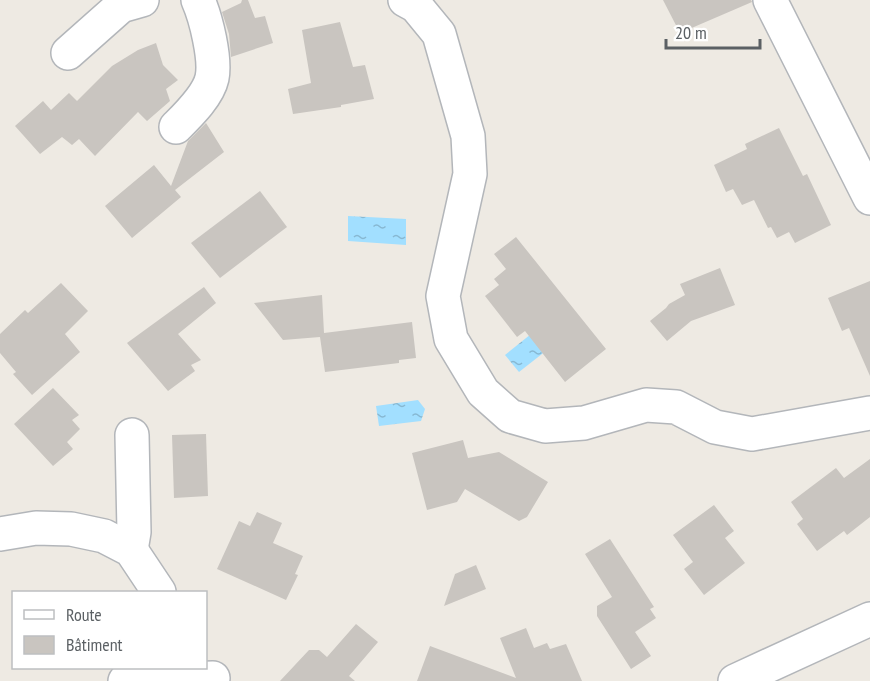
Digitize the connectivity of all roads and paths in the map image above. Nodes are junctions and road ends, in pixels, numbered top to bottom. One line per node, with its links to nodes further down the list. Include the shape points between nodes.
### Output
1 (142, 0): 5 (street, via 121,6)
2 (198, 0): 6 (street, via 211,47 212,79 199,103)
3 (405, 0): 9 (street, via 416,6 438,34 468,136 470,174 443,296 451,339 483,392 510,416 545,426 584,423 646,405 676,407 715,427 752,434)
4 (770, 0): 7 (street)
5 (68, 53)
6 (176, 127)
7 (862, 161): 8 (street)
8 (870, 198)
9 (870, 413)
10 (132, 435): 12 (street)
11 (0, 534): 12 (street, via 36,528 71,529 104,536)
12 (131, 550): 13 (street)
13 (158, 591)
14 (870, 620): 17 (street)
15 (212, 675): 16 (street)
16 (125, 681)
17 (735, 681)

